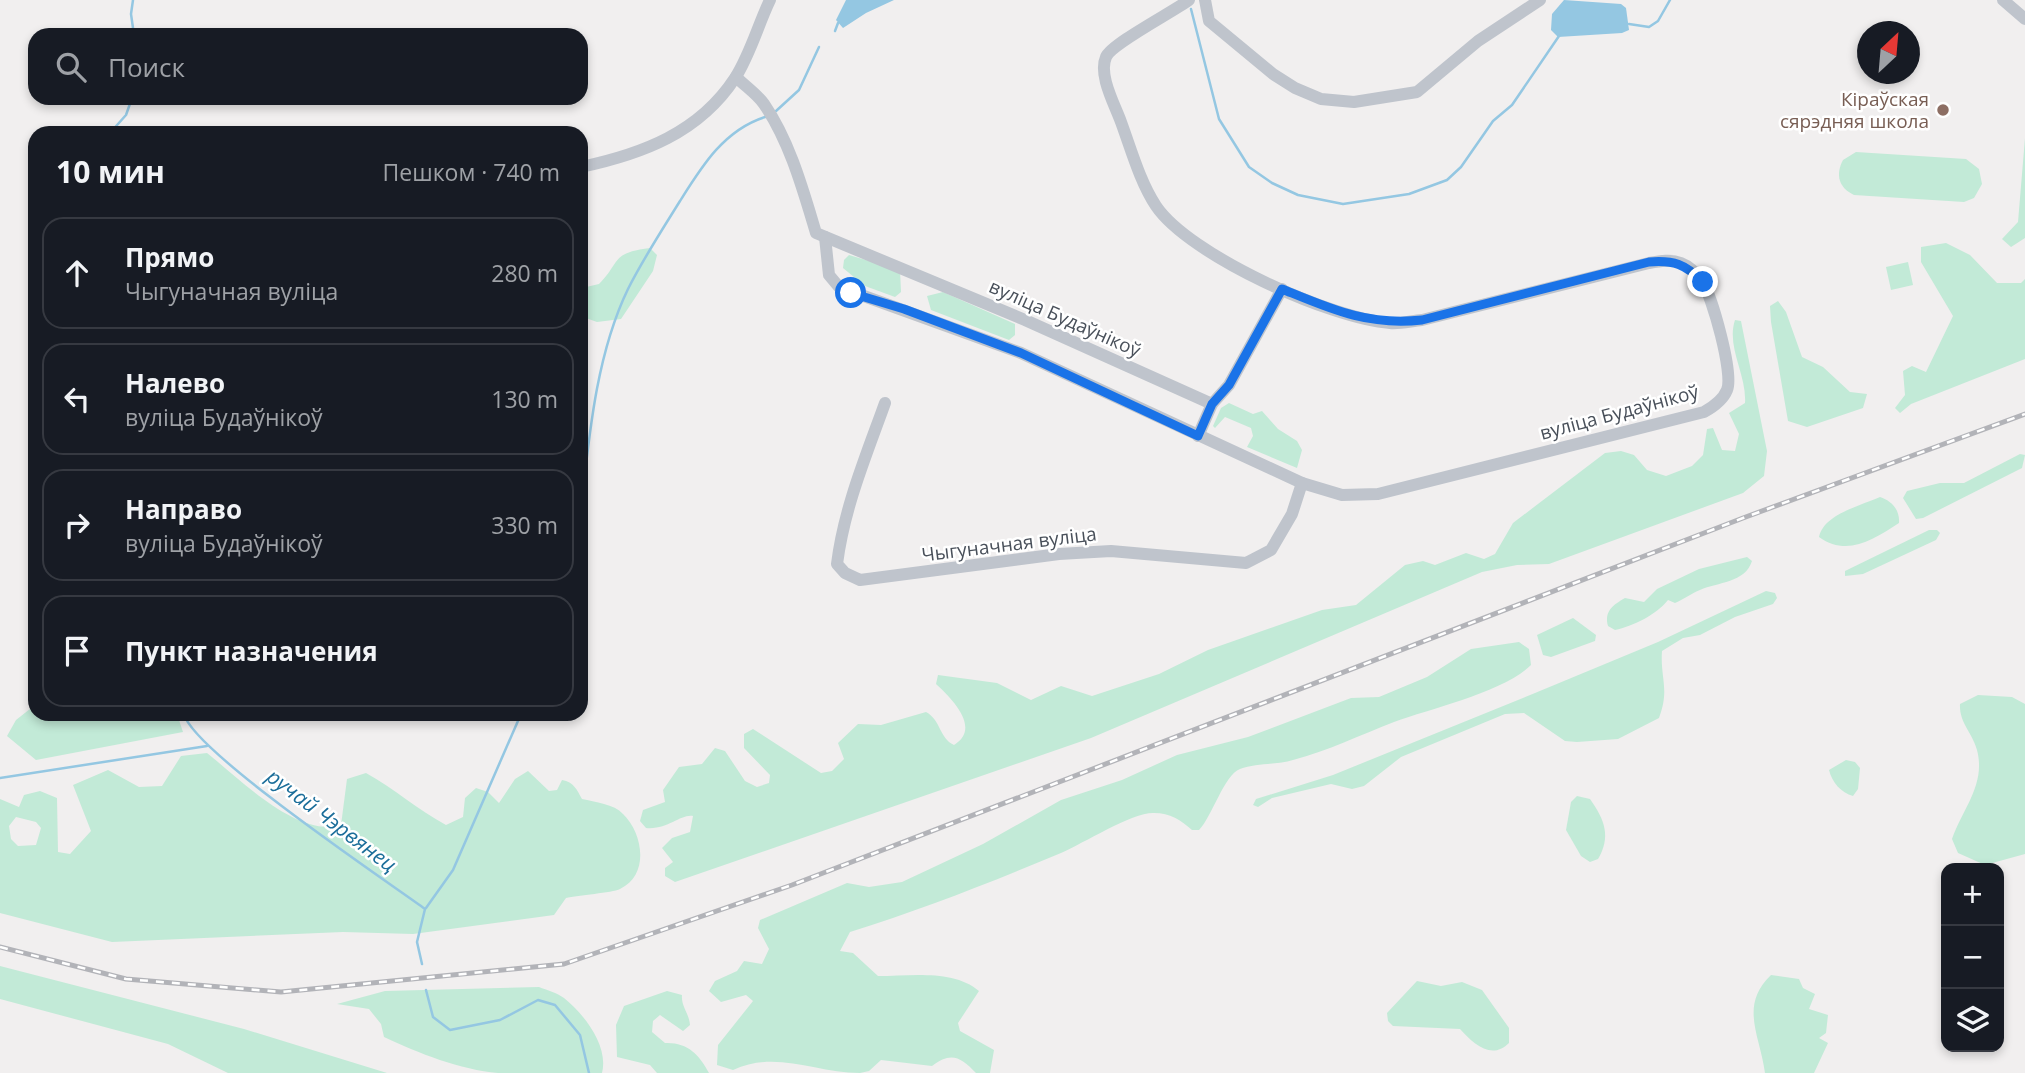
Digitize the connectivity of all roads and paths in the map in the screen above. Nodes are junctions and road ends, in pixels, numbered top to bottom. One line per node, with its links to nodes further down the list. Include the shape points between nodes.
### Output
1 (770, 0): 7 (street)
2 (1189, 0): 10 (street, вуліца Будаўнікоў, via 1110,49 1103,64 1107,81 1137,165 1162,213 1199,247)
3 (1205, 0): 4 (street, via 1209,21 1284,81 1321,99 1354,102 1417,92 1478,41)
4 (1540, 0)
5 (2003, 0): 6 (street)
6 (2025, 19)
7 (736, 77): 8 (street, via 686,129 622,158); 9 (street, via 763,102 775,124)
8 (588, 165)
9 (821, 235): 12 (street, вуліца Будаўнікоў); 13 (street, via 829,275 839,287 1021,353)
10 (1282, 289): 12 (street, via 1229,385); 14 (street, вуліца Будаўнікоў, via 1345,314 1391,324 1670,260 1703,282 1729,374 1728,389 1704,412 1378,494 1342,495)
11 (884, 403): 14 (street, Чыгуначная вуліца, via 839,547 837,564 860,580 1111,551 1246,563 1261,558 1276,543)
12 (1212, 404): 13 (street)
13 (1198, 436): 14 (street)
14 (1302, 483)

